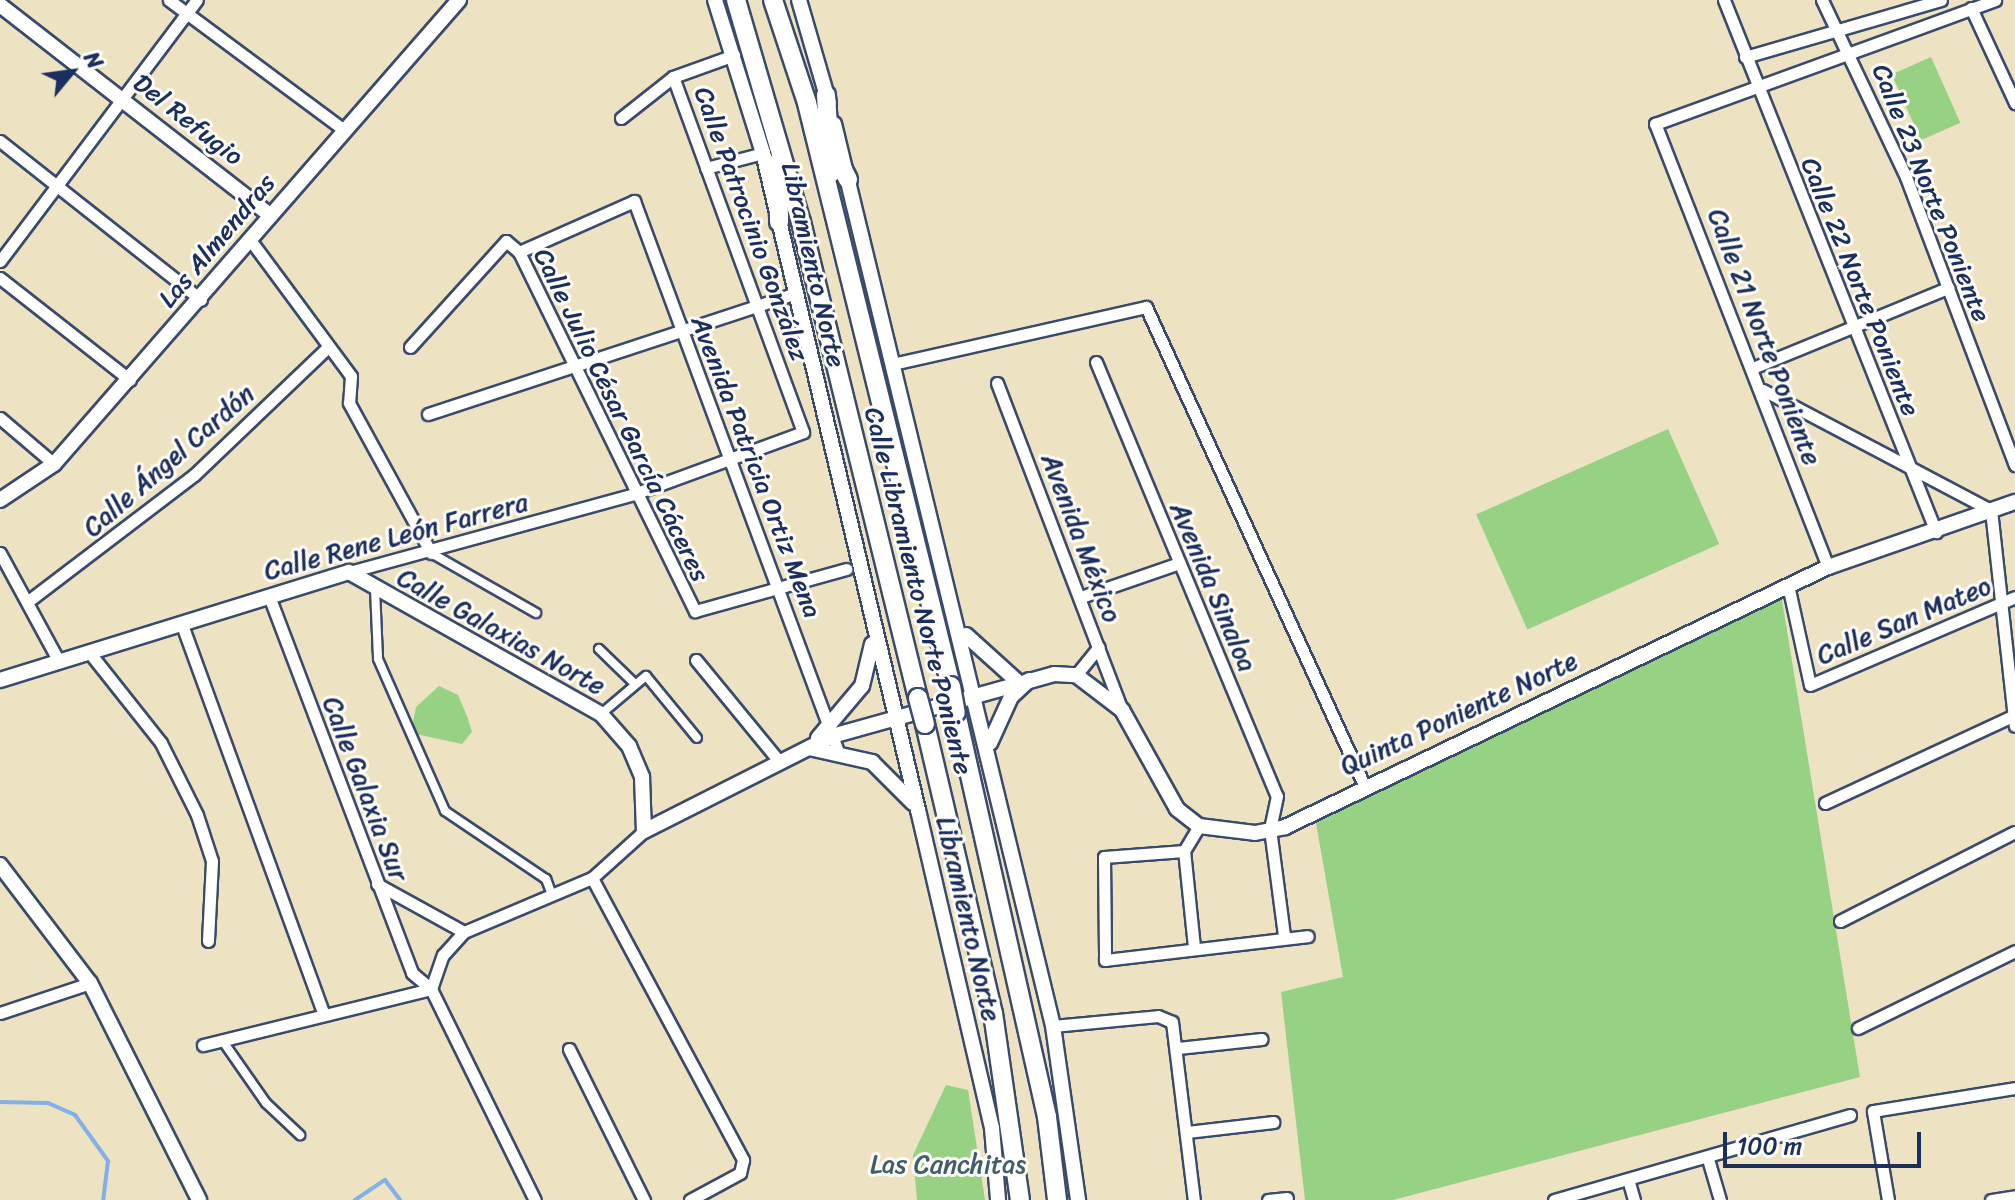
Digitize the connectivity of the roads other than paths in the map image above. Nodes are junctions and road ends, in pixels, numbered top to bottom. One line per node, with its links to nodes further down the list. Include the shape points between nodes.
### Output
1 (169, 0): 15 (street)
2 (197, 0): 15 (street)
3 (459, 0): 28 (street, Las Almendras)
4 (715, 0): 19 (street, Libramiento Norte)
5 (736, 0): 29 (highway, Calle Libramiento Norte Poniente)
6 (773, 0): 25 (highway, Calle Libramiento Norte Poniente)
7 (799, 0): 23 (street)
8 (1724, 0): 20 (street, Calle 22 Norte Poniente)
9 (1822, 0): 17 (street, Calle 23 Norte Poniente)
10 (1941, 0): 12 (street)
11 (1995, 0): 14 (street)
12 (1923, 2): 16 (street); 17 (street)
13 (0, 5): 24 (street, Del Refugio)
14 (1971, 8): 16 (street); 26 (street)
15 (187, 15): 24 (street); 28 (street)
16 (1928, 19): 18 (street)
17 (1832, 31): 18 (street, Calle 23 Norte Poniente); 20 (street)
18 (1843, 50): 22 (street); 45 (street, Calle 23 Norte Poniente, via 1900,164)
19 (734, 55): 21 (street); 32 (street, Libramiento Norte)
20 (1745, 57): 22 (street, Calle 22 Norte Poniente)
21 (673, 77): 27 (street); 33 (street, Calle Patrocinio González)
22 (1756, 85): 49 (street, Calle 22 Norte Poniente); 55 (street, Calle 21 Norte Poniente, via 1655,124)
23 (826, 95): 31 (highway); 35 (street)
24 (121, 97): 36 (street); 38 (street, Del Refugio)
25 (807, 103): 31 (highway); 37 (highway, Calle Libramiento Norte Poniente)
26 (2015, 103)
27 (621, 118)
28 (343, 129): 38 (street, Las Almendras)
29 (779, 139): 34 (highway); 40 (highway, Calle Libramiento Norte Poniente)
30 (0, 141): 36 (street)
31 (831, 148): 35 (highway); 37 (highway)
32 (763, 153): 33 (street); 34 (highway); 39 (street, Libramiento Norte)
33 (706, 168): 48 (street, Calle Patrocinio González)
34 (778, 176): 39 (highway); 40 (highway)
35 (848, 179): 54 (street)
36 (57, 184): 43 (street); 47 (street)
37 (832, 203): 153 (highway, Calle Libramiento Norte Poniente, bridge, via 951,686 1045,1103)
38 (270, 215): 41 (street, Las Almendras)
39 (779, 222): 46 (street, Libramiento Norte)
40 (801, 222): 152 (highway, Calle Libramiento Norte Poniente, bridge, via 993,1013)
41 (251, 241): 47 (street, Las Almendras); 51 (street)
42 (519, 252): 50 (street, Avenida Patricia Ortiz Mena, via 634,201); 52 (street, Calle Julio César García Cáceres, via 506,241); 56 (street, Calle Julio César García Cáceres)
43 (0, 261)
44 (0, 278): 57 (street)
45 (1948, 288): 49 (street); 65 (street, Calle 23 Norte Poniente)
46 (796, 293): 48 (street); 89 (street, Libramiento Norte)
47 (201, 300): 57 (street, Las Almendras)
48 (757, 306): 50 (street); 62 (street, Calle Patrocinio González)
49 (1854, 326): 55 (street); 66 (street, Calle 22 Norte Poniente)
50 (678, 331): 56 (street); 63 (street, Avenida Patricia Ortiz Mena)
51 (328, 347): 73 (street, via 351,376 349,403); 84 (street, Calle Ángel Cardón, via 184,484)
52 (410, 347)
53 (1096, 362): 74 (street, Avenida Sinaloa)
54 (893, 364): 88 (street); 108 (street, via 1146,307)
55 (1755, 367): 59 (street, Calle 21 Norte Poniente)
56 (572, 369): 60 (street); 67 (street, Calle Julio César García Cáceres)
57 (130, 380): 64 (street, Las Almendras)
58 (997, 383): 82 (street, Avenida México)
59 (1763, 390): 66 (street); 75 (street, Calle 21 Norte Poniente)
60 (428, 414)
61 (0, 418): 64 (street)
62 (803, 432): 63 (street, Calle Rene León Farrera)
63 (730, 461): 67 (street, Calle Rene León Farrera); 80 (street, Avenida Patricia Ortiz Mena)
64 (54, 464): 68 (street, Las Almendras)
65 (2015, 465)
66 (1909, 467): 70 (street); 71 (street, Calle 22 Norte Poniente)
67 (634, 494): 73 (street, Calle Rene León Farrera); 80 (street, Calle Julio César García Cáceres, via 695,611)
68 (0, 500)
69 (2015, 502): 70 (street, Quinta Poniente Norte)
70 (1991, 510): 71 (street, Quinta Poniente Norte); 85 (street)
71 (1936, 532): 75 (street, Quinta Poniente Norte)
72 (0, 553): 84 (street)
73 (431, 553): 77 (street, Calle Rene León Farrera); 86 (street)
74 (1179, 563): 82 (street); 112 (street, Avenida Sinaloa, via 1277,796)
75 (1828, 567): 78 (street, Quinta Poniente Norte)
76 (846, 569): 80 (street)
77 (349, 572): 79 (street, Calle Galaxias Norte); 81 (street, Calle Rene León Farrera)
78 (1788, 585): 85 (street, Calle San Mateo, via 1810,685); 108 (street, Quinta Poniente Norte)
79 (375, 589): 101 (street, Calle Galaxias Norte); 119 (street, via 378,659 445,811 546,879)
80 (783, 589): 105 (street, Avenida Patricia Ortiz Mena)
81 (269, 596): 87 (street, Calle Rene León Farrera); 118 (street, Calle Galaxia Sur)
82 (1081, 597): 90 (street, Avenida México)
83 (2015, 597): 85 (street, Calle San Mateo)
84 (31, 599): 93 (street)
85 (1997, 606): 103 (street)
86 (536, 613)
87 (181, 622): 92 (street, Calle Rene León Farrera); 130 (street)
88 (957, 622): 97 (street, via 975,649); 99 (street)
89 (873, 634): 102 (street, Libramiento Norte); 105 (street, via 862,686)
90 (1099, 647): 95 (street); 100 (street, Avenida México)
91 (599, 649): 98 (street)
92 (89, 652): 93 (street, Calle Rene León Farrera); 124 (street, via 161,743 197,815 212,861)
93 (58, 660): 96 (street, Calle Rene León Farrera)
94 (696, 660): 107 (street)
95 (1076, 675): 97 (street); 100 (street)
96 (0, 680)
97 (1024, 680): 99 (street); 106 (street, via 997,721)
98 (634, 683): 101 (street); 104 (street, via 646,676)
99 (978, 695): 102 (street); 106 (street)
100 (1122, 710): 111 (street, via 1177,809)
101 (601, 714): 113 (street, Calle Galaxias Norte, via 629,746 642,777)
102 (892, 717): 105 (street); 110 (street, Libramiento Norte)
103 (2014, 719): 109 (street)
104 (697, 738)
105 (833, 738): 107 (street); 110 (street, via 872,762)
106 (989, 747): 131 (street)
107 (778, 760): 113 (street)
108 (1364, 785): 112 (street, Quinta Poniente Norte)
109 (1825, 803)
110 (918, 810): 151 (street, Libramiento Norte, via 992,1128)
111 (1199, 826): 112 (street, Quinta Poniente Norte); 115 (street)
112 (1270, 829): 122 (street, Avenida Sinaloa)
113 (644, 831): 117 (street)
114 (2015, 832): 120 (street)
115 (1184, 851): 125 (street); 125 (street, via 1104,857 1105,960)
116 (0, 865): 127 (street)
117 (592, 878): 119 (street); 150 (street, via 743,1168)
118 (377, 884): 121 (street); 128 (street, Calle Galaxia Sur, via 412,973)
119 (551, 892): 121 (street)
120 (1840, 921)
121 (464, 932): 128 (street, via 438,963)
122 (1284, 936): 123 (street); 125 (street)
123 (1308, 936)
124 (208, 941)
125 (1194, 947)
126 (2015, 951): 132 (street)
127 (90, 983): 129 (street); 147 (street)
128 (431, 989): 130 (street); 148 (street, Calle Galaxia Sur)
129 (0, 1013)
130 (324, 1015): 134 (street)
131 (1053, 1026): 136 (street, via 1161,1016 1174,1025); 154 (street)
132 (1858, 1028)
133 (1262, 1039): 136 (street)
134 (222, 1040): 135 (street); 142 (street, via 266,1103)
135 (203, 1045)
136 (1178, 1048): 141 (street)
137 (569, 1049): 149 (street)
138 (2015, 1088): 160 (street, via 1873,1111)
139 (1850, 1115): 143 (street)
140 (1273, 1122): 141 (street)
141 (1187, 1132): 155 (street)
142 (300, 1135)
143 (1708, 1159): 144 (street); 159 (street)
144 (1628, 1179): 157 (street); 158 (street)
145 (2015, 1196): 161 (street)
146 (1287, 1198): 156 (street)
147 (199, 1200)
148 (535, 1200)
149 (644, 1200)
150 (690, 1200)
151 (998, 1200)
152 (1020, 1200)
153 (1057, 1200)
154 (1078, 1200)
155 (1194, 1200)
156 (1268, 1200)
157 (1554, 1200)
158 (1634, 1200)
159 (1720, 1200)
160 (1888, 1200)
161 (1991, 1200)

